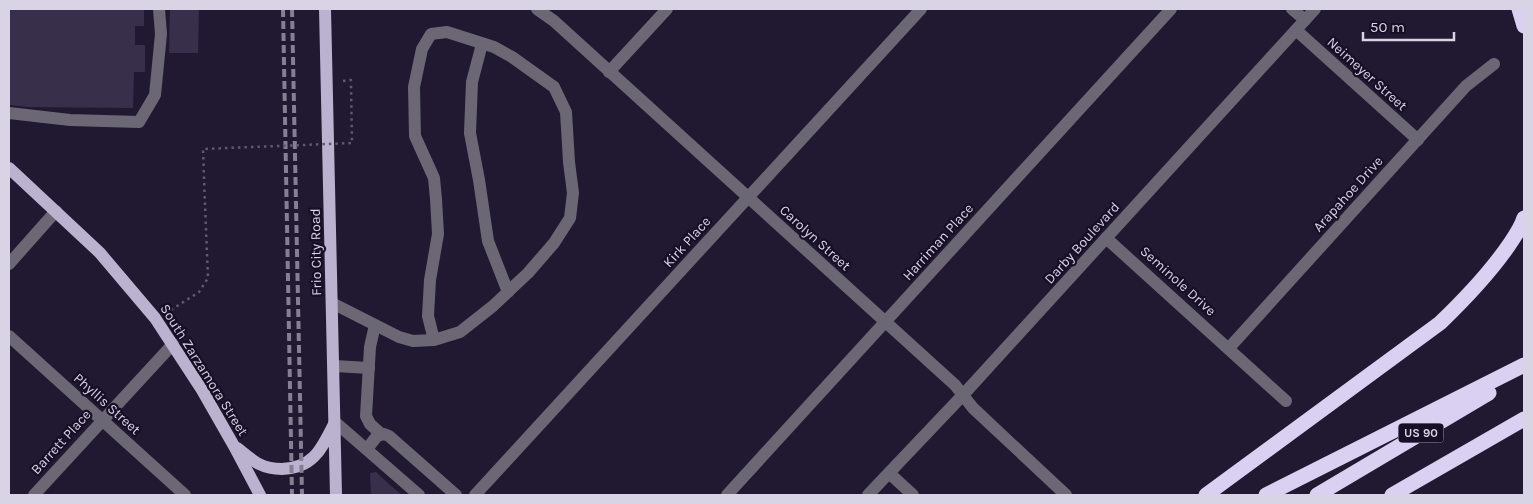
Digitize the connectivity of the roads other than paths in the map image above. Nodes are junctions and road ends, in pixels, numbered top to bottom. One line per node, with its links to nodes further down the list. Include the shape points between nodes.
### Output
1 (159, 9): 15 (street, via 161,34 155,96 139,122 70,120)
2 (325, 9): 24 (main road, Frio City Road)
3 (537, 9): 14 (street, Carolyn Street)
4 (667, 9): 14 (street)
5 (921, 9): 18 (street, Kirk Place)
6 (1171, 9): 25 (street, Harriman Place)
7 (1292, 9): 10 (street, Neimeyer Street)
8 (1316, 9): 10 (street, Darby Boulevard)
9 (1519, 9): 11 (highway)
10 (1300, 25): 16 (street, Neimeyer Street); 21 (street, Darby Boulevard)
11 (1524, 26)
12 (482, 44): 23 (street, via 472,82 470,133 488,241); 23 (street, via 512,58 554,87 566,112 573,193 570,218 554,243); 28 (street, via 446,32 431,34 422,49 414,87 415,136 434,178 436,199 438,234 428,316)
13 (1494, 64): 16 (street, Arapahoe Drive, via 1466,86)
14 (609, 72): 18 (street, Carolyn Street)
15 (9, 113)
16 (1418, 140): 30 (street, Arapahoe Drive)
17 (9, 168): 19 (main road, South Zarzamora Street)
18 (748, 197): 25 (street, Carolyn Street); 50 (street, Kirk Place)
19 (56, 211): 22 (street); 29 (main road, South Zarzamora Street, via 130,287)
20 (1524, 218): 55 (highway, via 1496,265 1440,324)
21 (1106, 238): 30 (street, Seminole Drive); 35 (street, Darby Boulevard)
22 (9, 264)
23 (508, 292): 28 (street, via 460,332)
24 (332, 303): 26 (street); 32 (main road, Frio City Road)
25 (886, 322): 35 (street, Carolyn Street); 51 (street, Harriman Place)
26 (375, 325): 28 (street, via 399,337); 33 (street)
27 (9, 336): 38 (street, Phyllis Street)
28 (434, 340)
29 (173, 344): 38 (street, Barrett Place); 41 (main road, South Zarzamora Street)
30 (1229, 348): 36 (street, Seminole Drive)
31 (1524, 365): 56 (highway)
32 (334, 366): 33 (street); 39 (main road, Frio City Road)
33 (369, 368): 40 (street, via 366,416 370,424)
34 (1524, 372): 57 (highway, US 90)
35 (963, 395): 43 (street, Darby Boulevard); 54 (street, Carolyn Street)
36 (1286, 402)
37 (1524, 419): 58 (highway, US 90)
38 (102, 420): 45 (street, Barrett Place); 46 (street, Phyllis Street)
39 (335, 422): 41 (main road, via 315,456 301,466 275,469 260,465); 42 (street); 47 (main road, Frio City Road)
40 (387, 436): 42 (street, via 377,436); 49 (street)
41 (234, 446): 44 (main road, South Zarzamora Street)
42 (367, 449): 48 (street)
43 (889, 473): 52 (street, Darby Boulevard); 53 (street)
44 (257, 494)
45 (34, 495)
46 (185, 495)
47 (336, 495)
48 (419, 495)
49 (456, 495)
50 (475, 495)
51 (726, 495)
52 (868, 495)
53 (913, 495)
54 (1066, 495)
55 (1206, 495)
56 (1266, 495)
57 (1317, 495)
58 (1392, 495)

